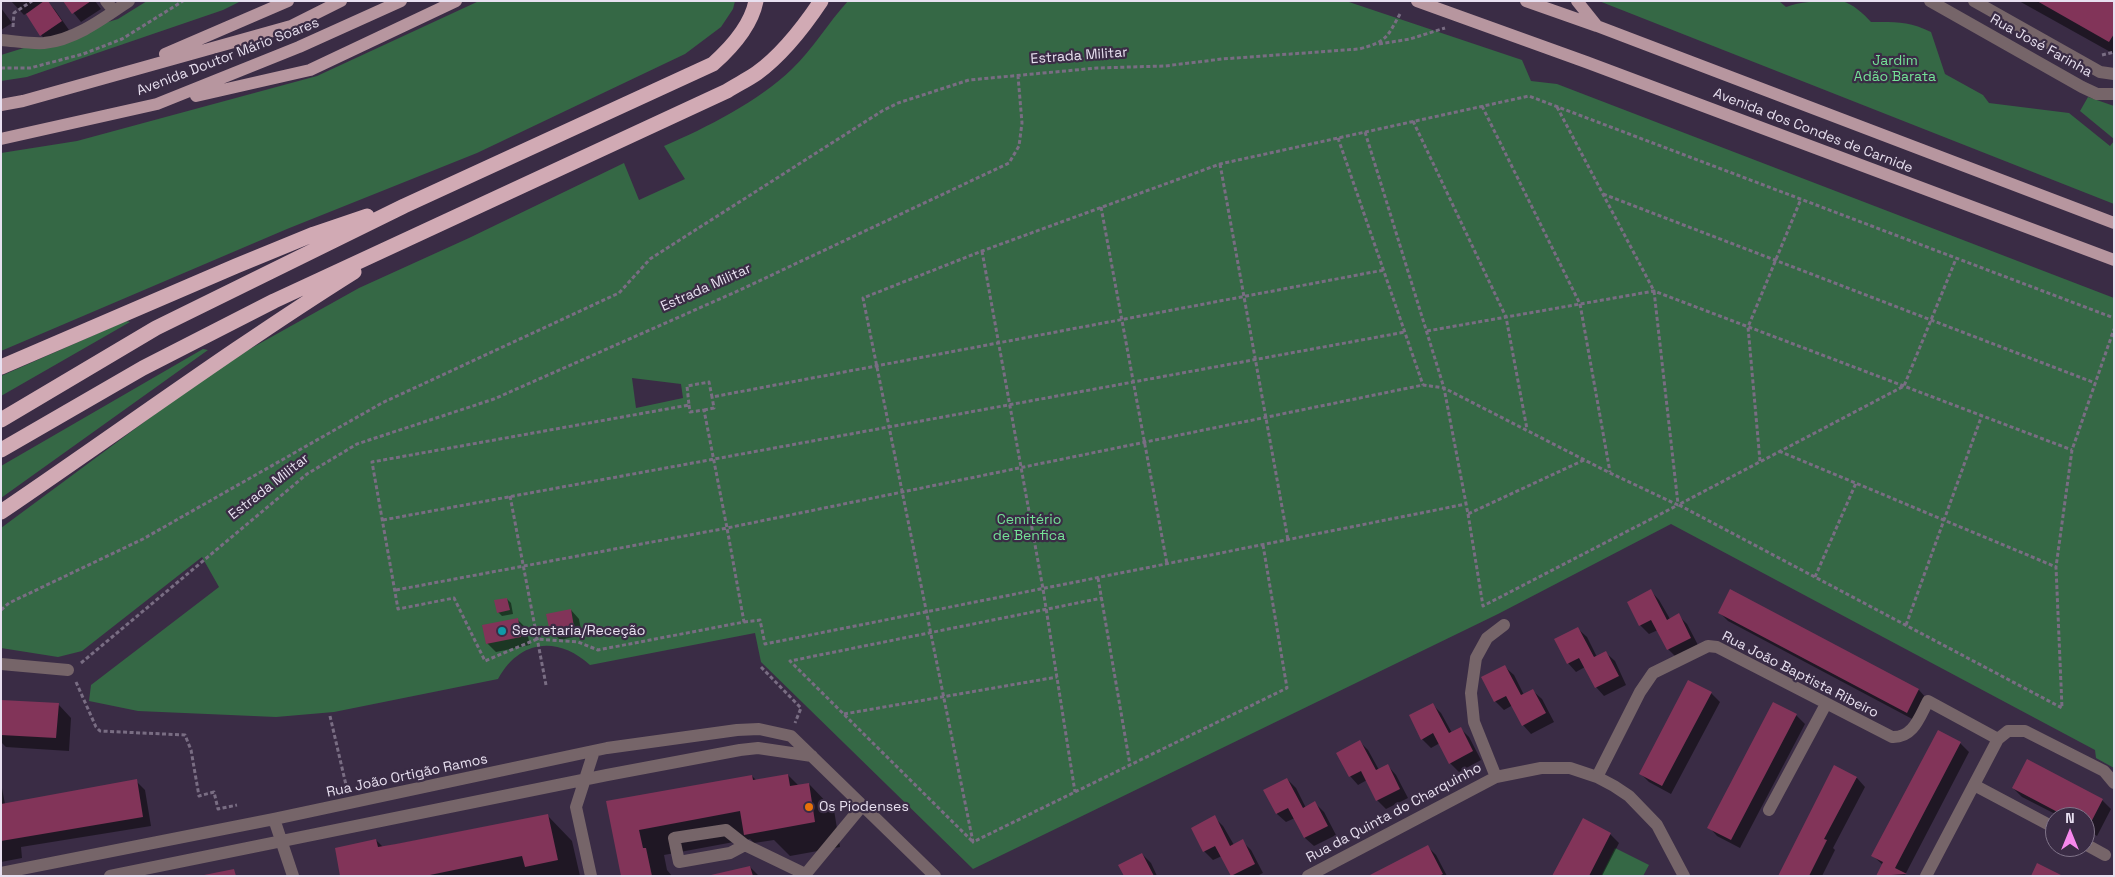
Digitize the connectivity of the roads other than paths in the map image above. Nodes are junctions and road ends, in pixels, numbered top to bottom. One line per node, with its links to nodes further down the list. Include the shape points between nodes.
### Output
1 (129, 1): 13 (street)
2 (288, 1): 16 (main road)
3 (341, 1): 16 (main road, Avenida Doutor Mário Soares, via 291,26)
4 (401, 1): 20 (main road, Avenida Doutor Mário Soares, via 300,47)
5 (456, 1): 20 (main road, via 310,70)
6 (756, 1): 22 (highway, via 746,26 713,64)
7 (821, 1): 24 (highway, via 807,23 780,53 756,73 726,91)
8 (1417, 1): 25 (main road, Avenida dos Condes de Carnide)
9 (1526, 1): 14 (main road, Avenida dos Condes de Carnide)
10 (1577, 1): 14 (main road)
11 (1930, 1): 18 (street, Rua José Farinha, via 2082,88 2097,94)
12 (1974, 1): 17 (street, Rua José Farinha, via 2100,72)
13 (110, 6): 15 (street, via 78,34 64,39 44,43)
14 (1597, 26): 23 (main road, Avenida dos Condes de Carnide)
15 (7, 41)
16 (119, 74): 19 (main road, Avenida Doutor Mário Soares, via 23,101)
17 (2114, 74)
18 (2114, 94)
19 (1, 104)
20 (157, 104): 21 (main road, Avenida Doutor Mário Soares)
21 (1, 139)
22 (404, 206): 26 (highway, via 314,234); 27 (highway, via 156,328)
23 (2114, 223)
24 (410, 237): 28 (highway, via 143,368); 29 (highway, via 218,360)
25 (2114, 260)
26 (1, 367)
27 (1, 420)
28 (1, 450)
29 (1, 512)
30 (1504, 625): 37 (street, via 1487,638 1476,658 1471,693 1474,722)
31 (1, 664): 32 (street)
32 (68, 670)
33 (1826, 704): 34 (street, Rua João Baptista Ribeiro, via 1886,736 1898,738 1914,728 1928,701); 38 (street, Rua João Baptista Ribeiro, via 1717,647 1702,648 1653,673); 43 (street)
34 (1998, 739): 40 (street, via 2008,731 2020,730 2104,771); 41 (street)
35 (594, 751): 36 (street, Rua João Ortigão Ramos, via 760,729 791,736); 39 (street); 44 (street, Rua João Ortigão Ramos)
36 (812, 756): 39 (street, via 758,748); 42 (street)
37 (1496, 777): 38 (street, Rua da Quinta do Charquinho, via 1541,768 1570,768); 56 (street, Rua da Quinta do Charquinho)
38 (1597, 777): 57 (street, Rua da Quinta do Charquinho, via 1629,796 1657,825)
39 (584, 780): 46 (street); 54 (street, via 576,807)
40 (2114, 783)
41 (1974, 785): 45 (street); 58 (street)
42 (862, 806): 51 (street); 55 (street)
43 (1769, 810)
44 (274, 819): 46 (street); 50 (street, Rua João Ortigão Ramos)
45 (2045, 823)
46 (282, 842): 52 (street); 53 (street)
47 (745, 845): 47 (street, via 726,830 674,838 679,862 730,853); 51 (street)
48 (2095, 850): 49 (street)
49 (2105, 855)
50 (1, 873)
51 (805, 875)
52 (110, 876)
53 (292, 876)
54 (591, 876)
55 (935, 876)
56 (1308, 876)
57 (1684, 876)
58 (1926, 876)

